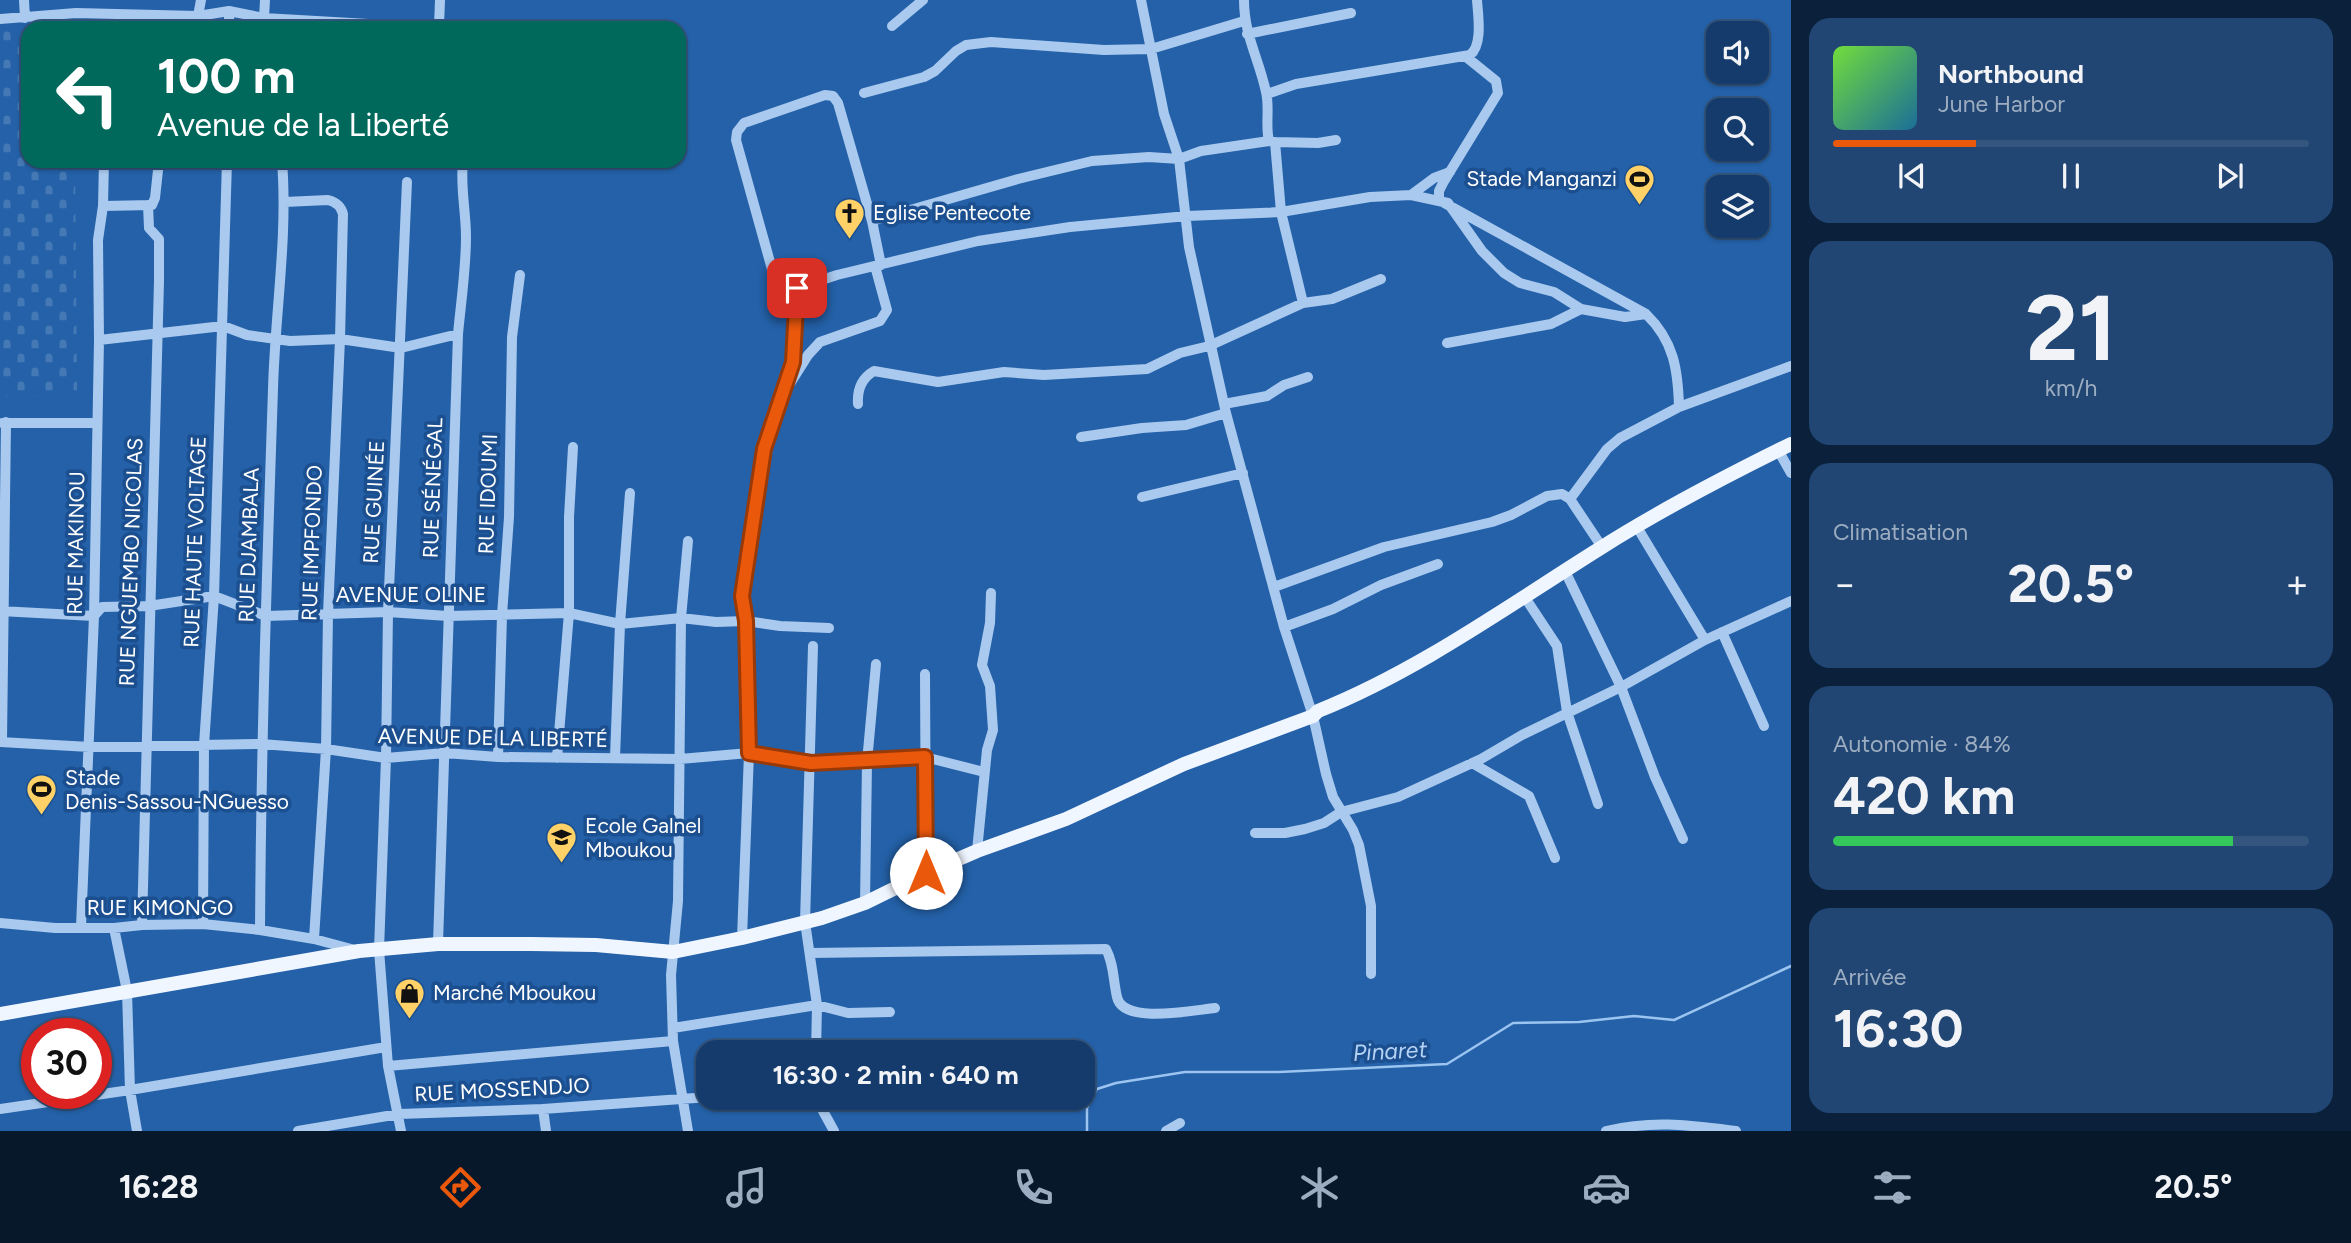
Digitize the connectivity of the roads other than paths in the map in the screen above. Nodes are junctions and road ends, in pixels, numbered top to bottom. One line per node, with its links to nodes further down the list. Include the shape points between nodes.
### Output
1 (24, 0): 16 (street)
2 (77, 0): 12 (street)
3 (140, 0): 14 (street)
4 (201, 0): 15 (street)
5 (265, 0): 17 (street)
6 (440, 0): 23 (street)
7 (923, 0): 25 (street)
8 (1141, 0): 27 (street)
9 (1244, 0): 24 (street)
10 (1477, 0): 28 (street, via 1476,47)
11 (229, 11): 15 (street); 17 (street); 21 (street)
12 (76, 13): 14 (street, via 93,20); 16 (street)
13 (1351, 13): 26 (street)
14 (140, 14): 19 (street)
15 (198, 16): 20 (street)
16 (25, 18): 18 (street)
17 (264, 18): 22 (street)
18 (0, 19)
19 (162, 21)
20 (170, 21)
21 (229, 21)
22 (276, 21)
23 (439, 21)
24 (1244, 21): 26 (street); 27 (street)
25 (892, 26)
26 (1247, 34): 30 (street)
27 (1151, 48): 29 (street, via 966,45 924,77); 33 (street, via 1164,114)
28 (1465, 56): 30 (street, via 1296,84); 39 (street, via 1496,80 1498,93)
29 (864, 93)
30 (1267, 94): 32 (street, via 1266,127)
31 (1336, 140): 32 (street)
32 (1272, 142): 33 (street, via 1201,151); 46 (street)
33 (1179, 159): 47 (street); 48 (street, via 1092,161)
34 (104, 168): 45 (street, RUE MAKINOU)
35 (158, 168): 44 (street, RUE NGUEMBO NICOLAS)
36 (227, 168): 56 (street, RUE HAUTE VOLTAGE)
37 (283, 168): 42 (street, RUE DJAMBALA)
38 (462, 168): 58 (street, RUE SÉNÉGAL, via 466,251)
39 (1451, 171): 41 (street); 43 (street, via 1439,191 1439,200)
40 (408, 182): 64 (street, RUE GUINÉE)
41 (1410, 195): 43 (street); 46 (street)
42 (285, 202): 59 (street, RUE DJAMBALA); 60 (street, RUE IMPFONDO, via 328,200 341,208)
43 (1448, 203): 54 (street, via 1504,274 1554,292); 55 (street)
44 (151, 204): 45 (street); 57 (street, RUE NGUEMBO NICOLAS, via 149,228 159,239)
45 (103, 206): 61 (street, RUE MAKINOU, via 98,240)
46 (1281, 212): 47 (street); 53 (street)
47 (1187, 216): 49 (street, via 1000,237); 63 (street)
48 (872, 221): 49 (street); 52 (street, via 838,103 832,96 744,123 736,140 775,280 779,286)
49 (878, 265): 52 (street); 67 (street, via 885,316 820,342)
50 (520, 275): 96 (street, RUE IDOUMI, via 512,337)
51 (1381, 278): 53 (street, via 1332,299)
52 (797, 288): 67 (street, via 793,362)
53 (1303, 303): 63 (street)
54 (1581, 309): 55 (street, via 1625,317); 62 (street, via 1551,324)
55 (1646, 314): 69 (street, via 1671,350 1678,374)
56 (223, 326): 57 (street); 59 (street); 88 (street, RUE HAUTE VOLTAGE)
57 (157, 334): 61 (street); 91 (street, RUE NGUEMBO NICOLAS)
58 (458, 334): 64 (street); 98 (street, RUE SÉNÉGAL)
59 (275, 339): 60 (street); 99 (street, RUE DJAMBALA)
60 (340, 339): 64 (street); 95 (street, RUE IMPFONDO)
61 (99, 340): 72 (street, RUE MAKINOU)
62 (1447, 343)
63 (1209, 346): 68 (street, via 1133,372 1004,372 938,383 874,370 860,385); 70 (street)
64 (401, 348): 93 (street, RUE GUINÉE)
65 (1791, 366): 69 (street)
66 (1308, 377): 70 (street)
67 (784, 391): 101 (street, via 764,449 742,596)
68 (858, 404)
69 (1679, 407): 80 (street, via 1620,438)
70 (1225, 409): 73 (street, via 1186,425); 77 (street)
71 (3, 423): 72 (street); 92 (street)
72 (97, 423): 97 (street, RUE MAKINOU)
73 (1081, 437)
74 (573, 447): 94 (street)
75 (1784, 447): 76 (street); 81 (main road)
76 (1791, 472)
77 (1243, 473): 79 (street); 86 (street)
78 (630, 493): 102 (street)
79 (1142, 497)
80 (1570, 499): 83 (street); 86 (street, via 1562,494 1547,496 1492,522 1384,547)
81 (1637, 527): 83 (main road); 106 (street)
82 (688, 541): 100 (street)
83 (1602, 547): 85 (main road)
84 (1438, 564): 103 (street)
85 (1565, 571): 89 (main road); 110 (street)
86 (1274, 587): 103 (street)
87 (991, 593): 131 (street, via 982,665 990,687 993,730)
88 (214, 596): 91 (street); 99 (street, AVENUE OLINE); 116 (street, RUE HAUTE VOLTAGE)
89 (1524, 596): 111 (street, via 1557,646); 112 (main road, via 1432,654)
90 (1791, 601): 105 (street)
91 (149, 606): 97 (street, via 102,607); 117 (street, RUE NGUEMBO NICOLAS)
92 (2, 611): 97 (street); 114 (street)
93 (388, 612): 95 (street, AVENUE OLINE); 98 (street, AVENUE OLINE); 124 (street, RUE GUINÉE)
94 (569, 613): 96 (street, AVENUE OLINE); 102 (street, AVENUE OLINE); 125 (street)
95 (328, 614): 99 (street, AVENUE OLINE); 119 (street, RUE IMPFONDO)
96 (502, 615): 98 (street, AVENUE OLINE); 122 (street, RUE IDOUMI)
97 (94, 616): 118 (street, RUE MAKINOU)
98 (448, 616): 120 (street, RUE SÉNÉGAL)
99 (266, 617): 115 (street, RUE DJAMBALA)
100 (681, 618): 101 (street, AVENUE OLINE); 102 (street, AVENUE OLINE); 127 (street)
101 (746, 621): 104 (street, AVENUE OLINE); 121 (street)
102 (620, 624): 126 (street)
103 (1284, 627): 112 (street)
104 (829, 628)
105 (1723, 632): 106 (street); 113 (street)
106 (1705, 640): 110 (street)
107 (813, 646): 129 (street)
108 (876, 664): 128 (street)
109 (926, 674): 123 (street)
110 (1621, 687): 111 (street); 135 (street)
111 (1567, 712): 130 (street); 132 (street)
112 (1313, 716): 133 (street, via 1326,774); 136 (main road, via 1184,764 1066,819)
113 (1764, 726)
114 (1, 742): 118 (street, AVENUE DE LA LIBERTÉ)
115 (261, 744): 116 (street, AVENUE DE LA LIBERTÉ); 119 (street, AVENUE DE LA LIBERTÉ); 146 (street, RUE DJAMBALA)
116 (204, 745): 117 (street, AVENUE DE LA LIBERTÉ); 142 (street, RUE HAUTE VOLTAGE)
117 (145, 746): 118 (street, AVENUE DE LA LIBERTÉ); 143 (street, RUE NGUEMBO NICOLAS)
118 (90, 747): 144 (street, RUE MAKINOU)
119 (326, 749): 124 (street, AVENUE DE LA LIBERTÉ); 148 (street, RUE IMPFONDO)
120 (445, 753): 122 (street, AVENUE DE LA LIBERTÉ); 124 (street, AVENUE DE LA LIBERTÉ); 149 (street, RUE SÉNÉGAL)
121 (749, 753): 127 (street, AVENUE DE LA LIBERTÉ); 129 (street, AVENUE DE LA LIBERTÉ); 147 (street)
122 (498, 757): 125 (street, AVENUE DE LA LIBERTÉ)
123 (925, 757): 128 (street, AVENUE DE LA LIBERTÉ); 131 (street, AVENUE DE LA LIBERTÉ); 138 (street)
124 (386, 758): 150 (street, RUE GUINÉE)
125 (557, 758): 126 (street, AVENUE DE LA LIBERTÉ)
126 (615, 758): 127 (street, AVENUE DE LA LIBERTÉ)
127 (680, 760): 152 (street)
128 (867, 762): 129 (street, AVENUE DE LA LIBERTÉ); 139 (street)
129 (811, 763): 140 (street)
130 (1472, 763): 133 (street, via 1398,797); 137 (street, via 1529,796)
131 (984, 772): 136 (street)
132 (1598, 804)
133 (1341, 812): 134 (street, via 1305,829); 154 (street, via 1359,845 1371,906)
134 (1255, 833)
135 (1683, 839)
136 (977, 851): 138 (main road)
137 (1555, 858)
138 (926, 873): 139 (main road)
139 (864, 903): 140 (main road)
140 (805, 922): 147 (main road); 153 (street)
141 (0, 923): 144 (street, RUE KIMONGO)
142 (203, 924): 143 (street, RUE KIMONGO); 146 (street, RUE KIMONGO)
143 (142, 925): 145 (street, RUE KIMONGO)
144 (81, 927): 145 (street, RUE KIMONGO)
145 (114, 928): 155 (street)
146 (260, 930): 148 (street, RUE KIMONGO)
147 (742, 937): 152 (main road)
148 (314, 939): 151 (street, RUE KIMONGO)
149 (438, 944): 150 (main road); 152 (main road, via 596,945)
150 (379, 950): 151 (main road); 163 (street, RUE GUINÉE)
151 (359, 951): 155 (main road)
152 (673, 952): 160 (street)
153 (810, 953): 156 (street); 157 (street, via 1106,949 1117,1001 1124,1008 1145,1014)
154 (1371, 974)
155 (127, 991): 159 (main road); 165 (street)
156 (817, 1005): 158 (street, via 848,1013); 160 (street); 161 (street)
157 (1215, 1008)
158 (890, 1012)
159 (0, 1014)
160 (673, 1028): 162 (street)
161 (816, 1040)
162 (673, 1041): 164 (street); 167 (street)
163 (386, 1047): 164 (street, RUE GUINÉE); 165 (street)
164 (388, 1066): 171 (street, RUE GUINÉE)
165 (130, 1090): 168 (street); 173 (street)
166 (696, 1098): 167 (street, RUE MOSSENDJO)
167 (683, 1100): 169 (street, RUE MOSSENDJO); 177 (street)
168 (0, 1109)
169 (543, 1109): 171 (street, RUE MOSSENDJO); 176 (street)
170 (823, 1110): 178 (street)
171 (399, 1114): 174 (street, RUE MOSSENDJO); 175 (street, RUE GUINÉE)
172 (1180, 1123): 179 (street)
173 (137, 1131)
174 (298, 1131)
175 (401, 1131)
176 (546, 1131)
177 (688, 1131)
178 (834, 1131)
179 (1166, 1131)
180 (1606, 1131): 181 (street, via 1634,1124 1671,1123)
181 (1735, 1131)

